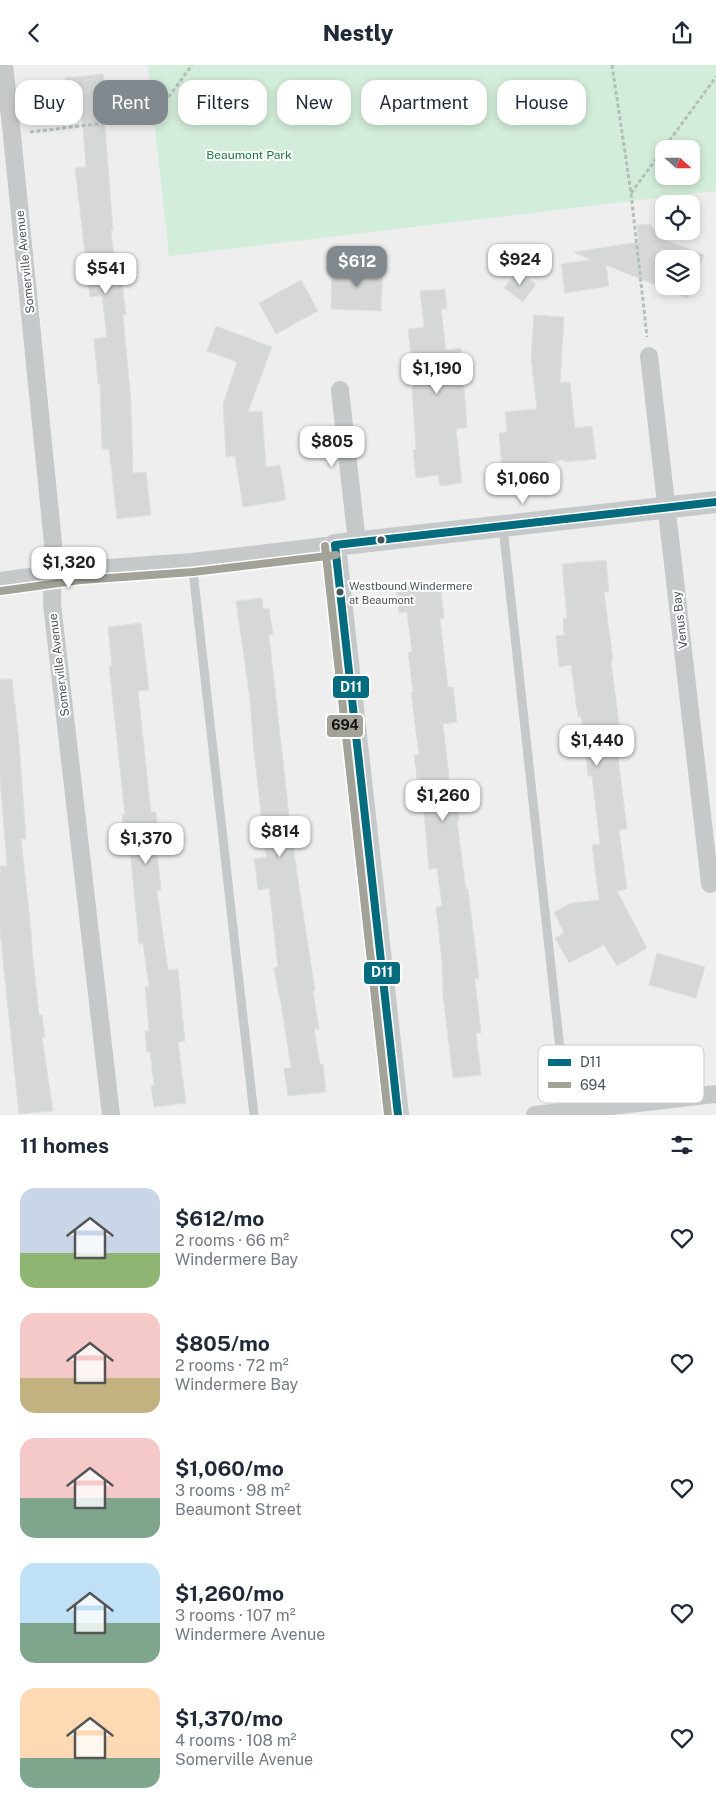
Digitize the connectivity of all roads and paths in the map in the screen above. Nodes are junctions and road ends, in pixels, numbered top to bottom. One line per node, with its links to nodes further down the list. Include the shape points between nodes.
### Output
1 (4, 65): 5 (street, Somerville Avenue)
2 (192, 65): 5 (path, via 154,117)
3 (612, 65): 6 (path)
4 (716, 77): 6 (path)
5 (12, 135): 15 (street, Somerville Avenue, via 53,543)
6 (630, 193): 7 (path)
7 (649, 355): 10 (street, Venus Bay)
8 (340, 390): 12 (street)
9 (716, 502): 10 (street)
10 (667, 508): 11 (street); 17 (street, Venus Bay)
11 (503, 526): 12 (street); 18 (lane)
12 (357, 543): 13 (street)
13 (335, 545): 14 (street); 23 (street)
14 (192, 561): 15 (street); 22 (lane)
15 (53, 574): 16 (street); 21 (street, Somerville Avenue, via 52,604)
16 (0, 581)
17 (710, 884)
18 (560, 1045)
19 (645, 1103): 20 (street)
20 (567, 1113): 24 (street)
21 (111, 1115)
22 (254, 1115)
23 (398, 1115)
24 (535, 1115)

